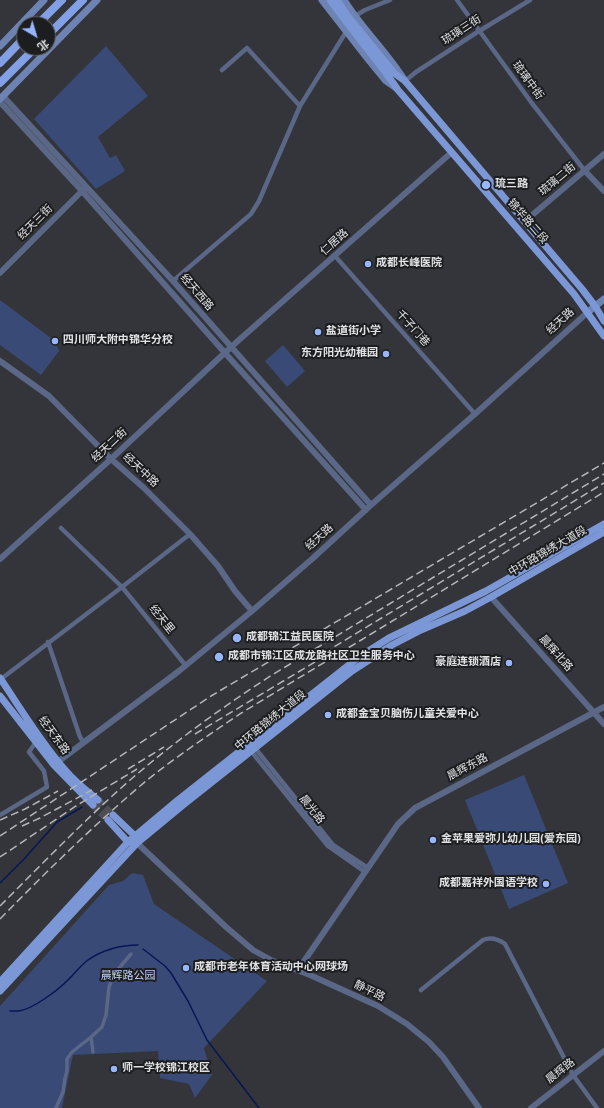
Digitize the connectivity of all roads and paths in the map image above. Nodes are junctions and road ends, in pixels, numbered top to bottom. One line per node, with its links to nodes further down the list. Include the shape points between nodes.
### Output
1 (44, 0): 17 (main road)
2 (62, 0): 12 (highway)
3 (83, 0): 14 (highway)
4 (97, 0): 25 (main road)
5 (322, 0): 16 (main road, 锦华路二段)
6 (330, 0): 24 (main road, 锦华路二段)
7 (337, 0): 22 (main road, 锦华路二段, via 394,72)
8 (344, 0): 13 (main road, 锦华路二段)
9 (390, 0): 13 (street)
10 (457, 0): 15 (street, 琉璃中街)
11 (530, 0): 15 (street, 琉璃三街)
12 (46, 16)
13 (355, 16): 22 (main road, 锦华路二段)
14 (56, 27)
15 (479, 31): 22 (street, 琉璃三街); 29 (street, 琉璃中街)
16 (346, 32): 24 (main road, 锦华路二段, via 386,81); 26 (street)
17 (0, 46)
18 (16, 46): 20 (highway)
19 (27, 56): 23 (highway)
20 (0, 62)
21 (222, 70): 26 (street, via 247,48)
22 (405, 81): 32 (main road, 锦华路二段)
23 (0, 82)
24 (398, 90): 27 (main road, 锦华路二段)
25 (1, 99): 30 (street, 经天西路)
26 (300, 106): 35 (street, via 251,214)
27 (452, 152): 33 (street, 仁居路); 38 (main road, 锦华路二段)
28 (604, 154): 29 (street, 琉璃二街)
29 (585, 170): 31 (street); 32 (street, 琉璃二街)
30 (84, 188): 34 (street, 经天三街); 35 (street, 经天西路); 42 (street, 经天西路)
31 (604, 191)
32 (524, 222): 37 (main road, 锦华路二段)
33 (335, 256): 41 (street, 仁居路); 44 (street, 千子门巷)
34 (0, 273)
35 (173, 281): 41 (street, 经天西路)
36 (604, 299): 37 (main road)
37 (595, 306): 38 (main road); 39 (main road, 锦华路二段)
38 (588, 312): 40 (main road, 锦华路二段); 44 (street, 经天路)
39 (604, 321)
40 (604, 336)
41 (231, 347): 42 (street, 经天二街); 46 (street, 经天西路)
42 (225, 353): 45 (street, 经天二街); 47 (street, 经天西路)
43 (0, 361): 45 (street, 经天中路, via 49,396)
44 (475, 414): 46 (street, 经天路)
45 (111, 459): 51 (street, 经天中路); 52 (street, 经天二街)
46 (371, 505): 47 (street, 经天路)
47 (366, 510): 55 (street, 经天路)
48 (604, 524): 69 (main road, 中环路锦绣大道段, via 486,591 390,638 359,657)
49 (61, 528): 53 (street, 经天里)
50 (604, 532): 54 (main road, 中环路锦绣大道段)
51 (190, 534): 53 (street); 55 (street, 经天中路)
52 (0, 559)
53 (122, 587): 56 (street); 57 (street, 经天里)
54 (491, 597): 61 (street, 晨辉北路); 65 (main road, 中环路锦绣大道段, via 392,645 352,670)
55 (252, 611): 57 (street, 经天路)
56 (48, 642): 58 (street); 64 (street)
57 (186, 666): 64 (street, 经天路)
58 (0, 678): 66 (main road, 经天东路)
59 (0, 696): 63 (main road, 经天东路)
60 (604, 707): 61 (street, 晨辉东路)
61 (594, 713): 62 (street, 晨辉北路); 72 (street, 晨辉东路, via 415,808 398,824)
62 (604, 724)
63 (36, 742): 66 (main road, 经天东路); 68 (street, via 29,752 44,770 47,787)
64 (84, 743): 66 (street, 经天路)
65 (253, 749): 71 (main road, 中环路锦绣大道段); 72 (street, 晨光路, via 328,846)
66 (56, 763): 67 (main road, 经天东路)
67 (95, 803)
68 (0, 815)
69 (135, 836): 70 (main road, 中环路锦绣大道段); 70 (main road, via 110,817); 71 (main road)
70 (128, 842): 71 (main road); 75 (main road, 中环路锦绣大道段)
71 (138, 843): 74 (street, 静平路, via 253,950); 77 (main road, 中环路锦绣大道段)
72 (366, 870): 74 (street, 晨辉东路)
73 (131, 954): 78 (street, via 114,974 109,987 102,1027)
74 (298, 970): 83 (street, 静平路, via 378,1006 407,1024 443,1057)
75 (0, 982)
76 (421, 990): 81 (street, via 483,940 487,938 500,941 504,944)
77 (0, 992)
78 (91, 1037): 79 (street); 82 (street, via 67,1059 64,1092)
79 (93, 1052)
80 (604, 1052): 81 (street, 晨辉路)
81 (573, 1076): 84 (street, 晨辉路); 85 (street)
82 (56, 1108)
83 (479, 1108)
84 (531, 1108)
85 (597, 1108)

